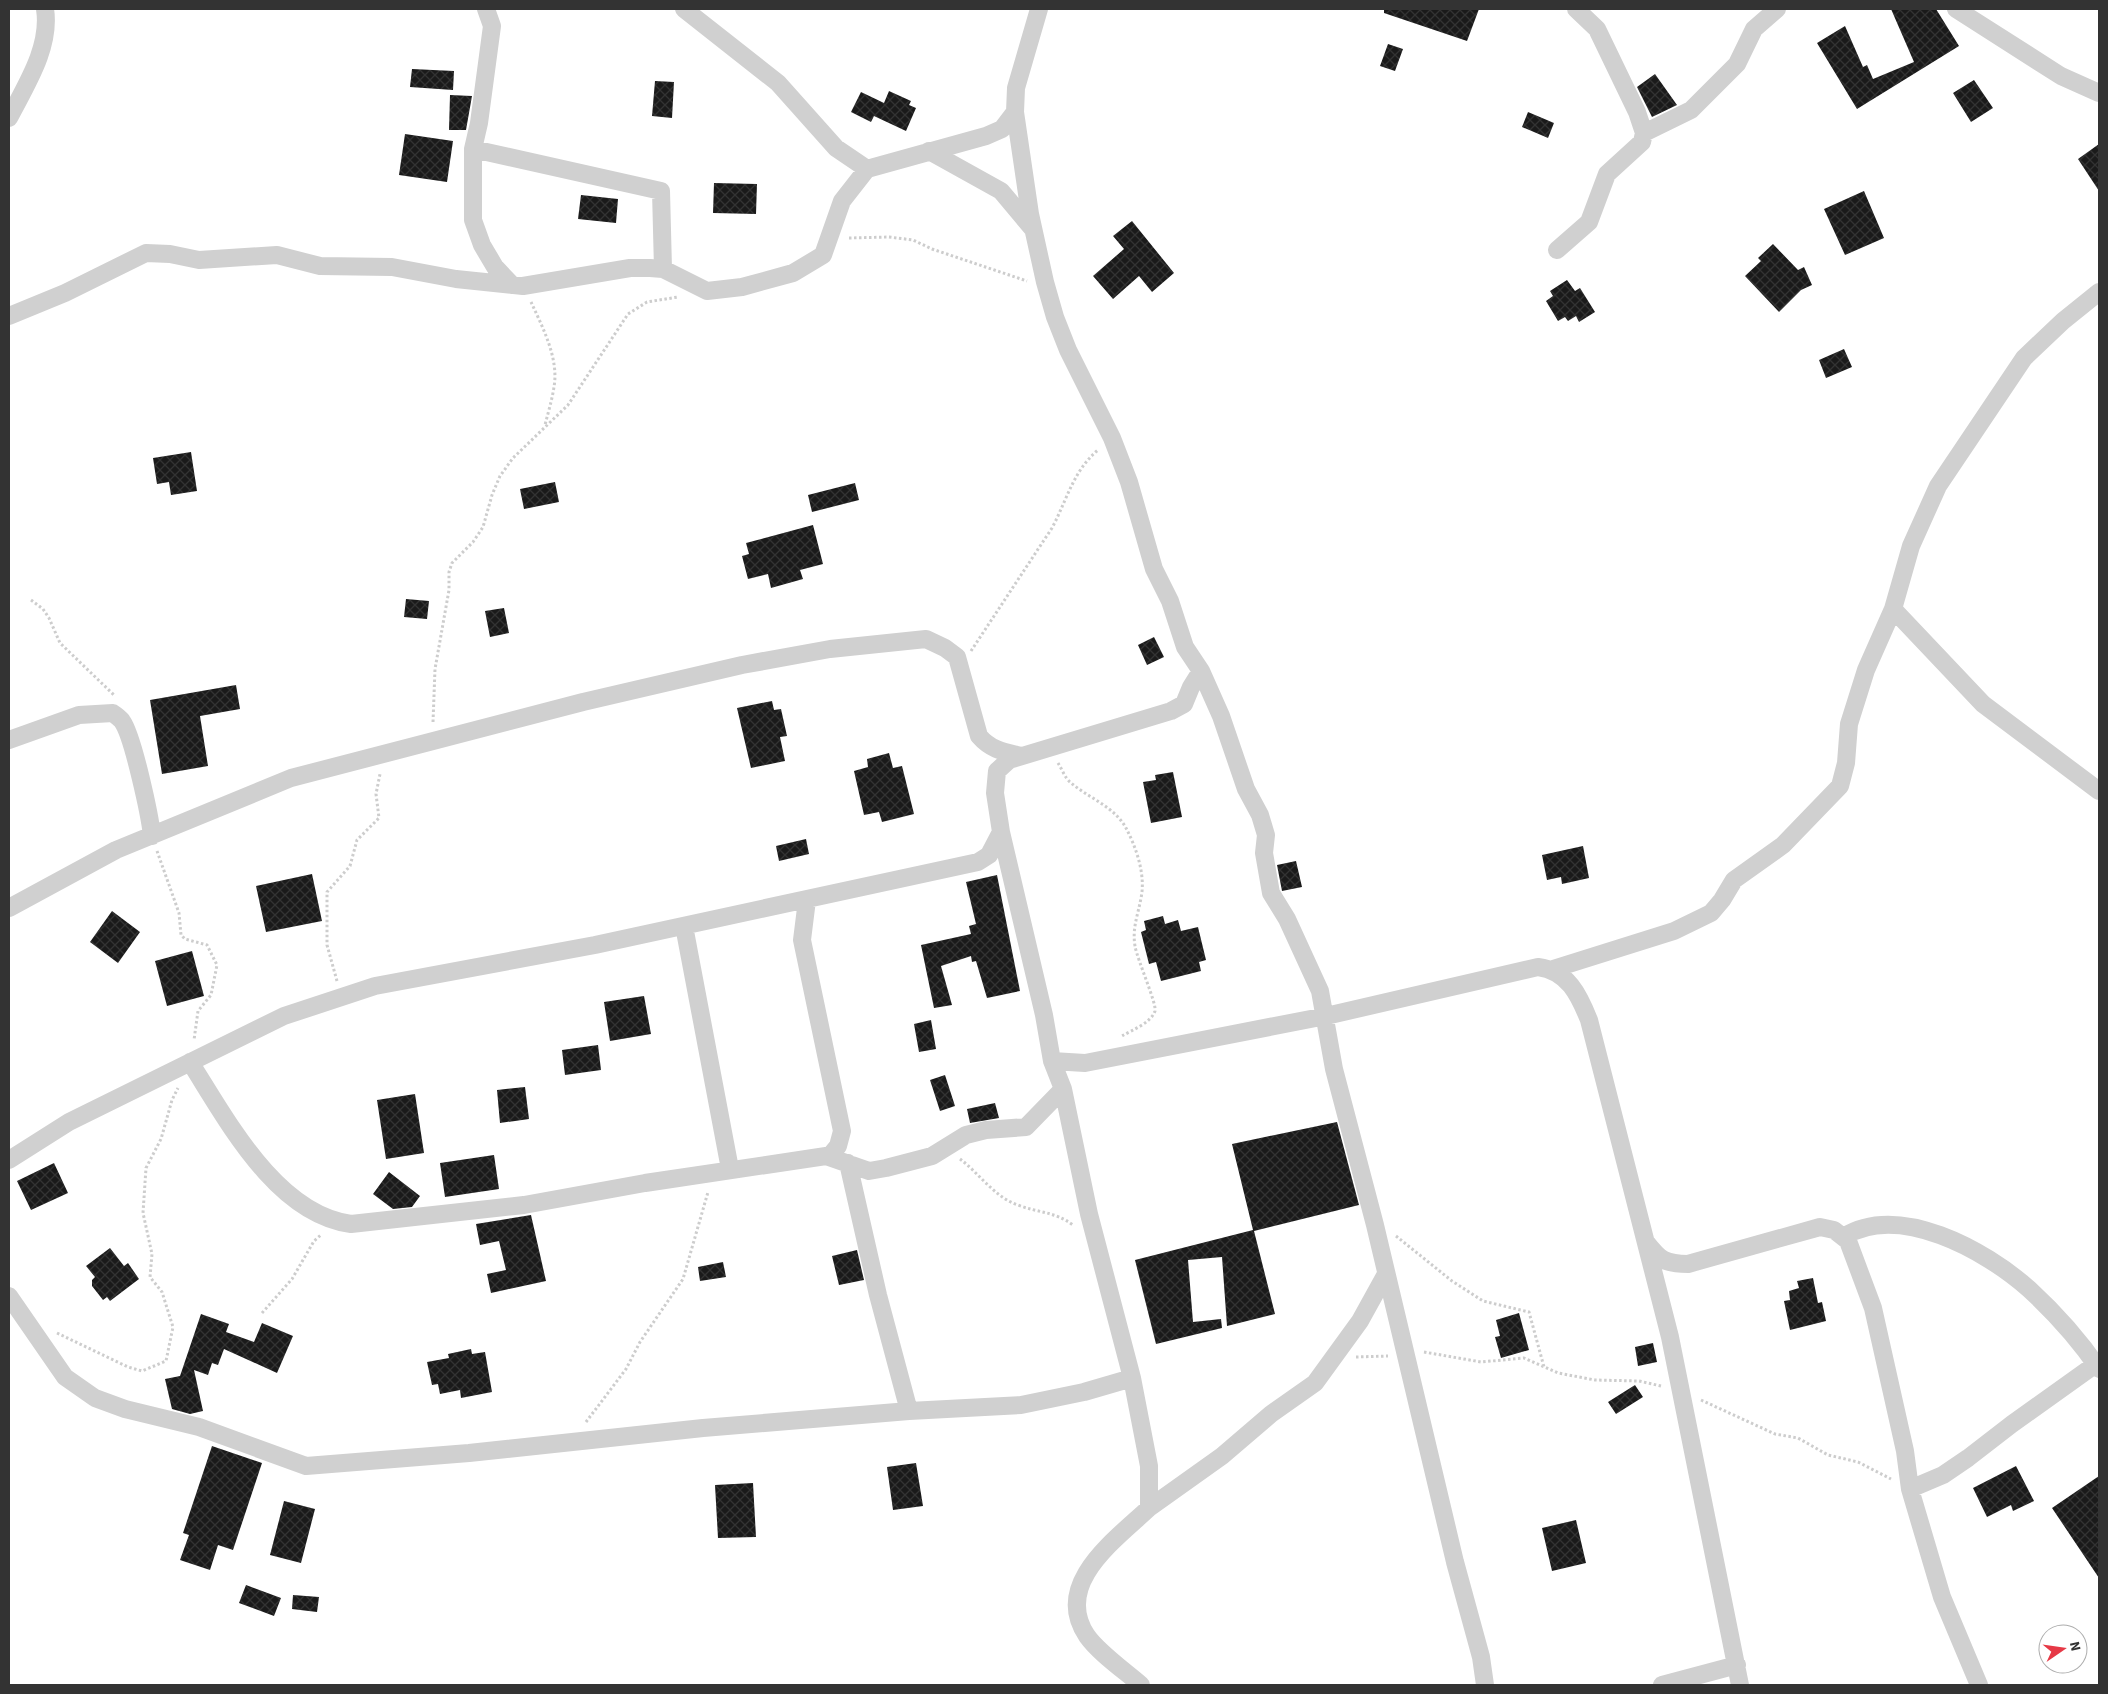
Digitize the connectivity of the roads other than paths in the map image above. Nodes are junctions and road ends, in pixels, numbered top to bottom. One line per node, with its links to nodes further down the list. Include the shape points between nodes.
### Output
1 (45, 9): 10 (street, via 46,24 40,55)
2 (486, 9): 12 (street, via 492,26)
3 (684, 9): 14 (street, via 778,83 836,148)
4 (1039, 9): 9 (street, via 1016,88)
5 (1576, 9): 11 (street, via 1597,29)
6 (1777, 9): 11 (street, via 1754,29 1737,64 1691,110)
7 (1956, 9): 8 (street, via 2061,76)
8 (2099, 93)
9 (1015, 112): 13 (street, via 1002,129); 15 (street)
10 (9, 118)
11 (1644, 133): 16 (street, via 1642,142 1606,174 1589,222)
12 (473, 149): 17 (street, via 661,191); 18 (street, via 473,220 495,267)
13 (929, 152): 14 (street); 15 (street, via 1001,192)
14 (867, 169): 17 (street, via 842,201 823,255 793,273 742,287 707,291)
15 (1034, 230): 22 (street, via 1055,318 1112,438 1129,482 1154,569 1170,600 1185,647)
16 (1557, 250)
17 (663, 270): 18 (street, via 630,268)
18 (518, 286): 20 (street, via 456,280 392,267 320,266 277,255 200,260 170,254 146,254)
19 (2099, 292): 21 (street, via 2024,358 1938,486 1911,546)
20 (9, 316)
21 (1893, 609): 25 (street, via 1983,704); 31 (street, via 1866,670 1849,724 1846,764 1840,786 1783,845 1734,880 1711,913 1674,931)
22 (1201, 671): 24 (street, via 1184,704 1137,723); 32 (street, via 1221,716 1246,788 1260,815 1266,835 1264,853 1271,893 1309,964)
23 (9, 740): 27 (street, via 79,714 113,713 122,721 132,747 151,819)
24 (1021, 756): 26 (street, via 1009,760 997,771 995,793); 27 (street, via 996,750 979,736 957,657 926,639 830,649 742,665 434,740 291,778)
25 (2099, 791)
26 (1001, 832): 28 (street, via 988,855 978,862); 33 (street)
27 (150, 836): 29 (street, via 116,850)
28 (807, 900): 30 (street); 36 (street, via 802,940 842,1131 838,1146)
29 (9, 908)
30 (684, 926): 34 (street, via 385,984 284,1016); 39 (street)
31 (1553, 969): 32 (street, via 1538,968); 41 (street, via 1580,998 1589,1020)
32 (1326, 1016): 33 (street, via 1086,1063); 42 (street, via 1334,1069)
33 (1052, 1061): 35 (street)
34 (189, 1063): 37 (street, via 69,1122); 39 (street, via 241,1142 274,1181 314,1213 333,1222 351,1224 524,1204)
35 (1063, 1089): 38 (street, via 1026,1127 966,1135 932,1156 878,1170 869,1171); 45 (street, via 1094,1236)
36 (829, 1157): 38 (street); 39 (street)
37 (9, 1160)
38 (848, 1163): 46 (street)
39 (722, 1171)
40 (1843, 1237): 41 (street, via 1834,1230 1820,1227 1688,1264 1672,1264 1657,1256); 44 (street, via 1868,1226 1908,1225 1953,1241 1997,1266 2028,1289); 47 (street, via 1854,1256 1873,1308 1905,1451)
41 (1644, 1239): 49 (street, via 1682,1391)
42 (1386, 1274): 48 (street, via 1360,1321 1315,1384); 51 (street, via 1481,1657)
43 (9, 1296): 46 (street, via 65,1377 95,1398 125,1409 199,1427 306,1466)
44 (2098, 1367): 47 (street, via 1943,1475)
45 (1132, 1378): 46 (street, via 1022,1405); 48 (street, via 1149,1466)
46 (908, 1411)
47 (1909, 1485): 54 (street, via 1942,1597)
48 (1149, 1508): 50 (street, via 1092,1563 1078,1591 1076,1617 1088,1637)
49 (1737, 1665): 52 (street); 53 (street)
50 (1141, 1685)
51 (1485, 1685)
52 (1662, 1685)
53 (1740, 1685)
54 (1979, 1685)

